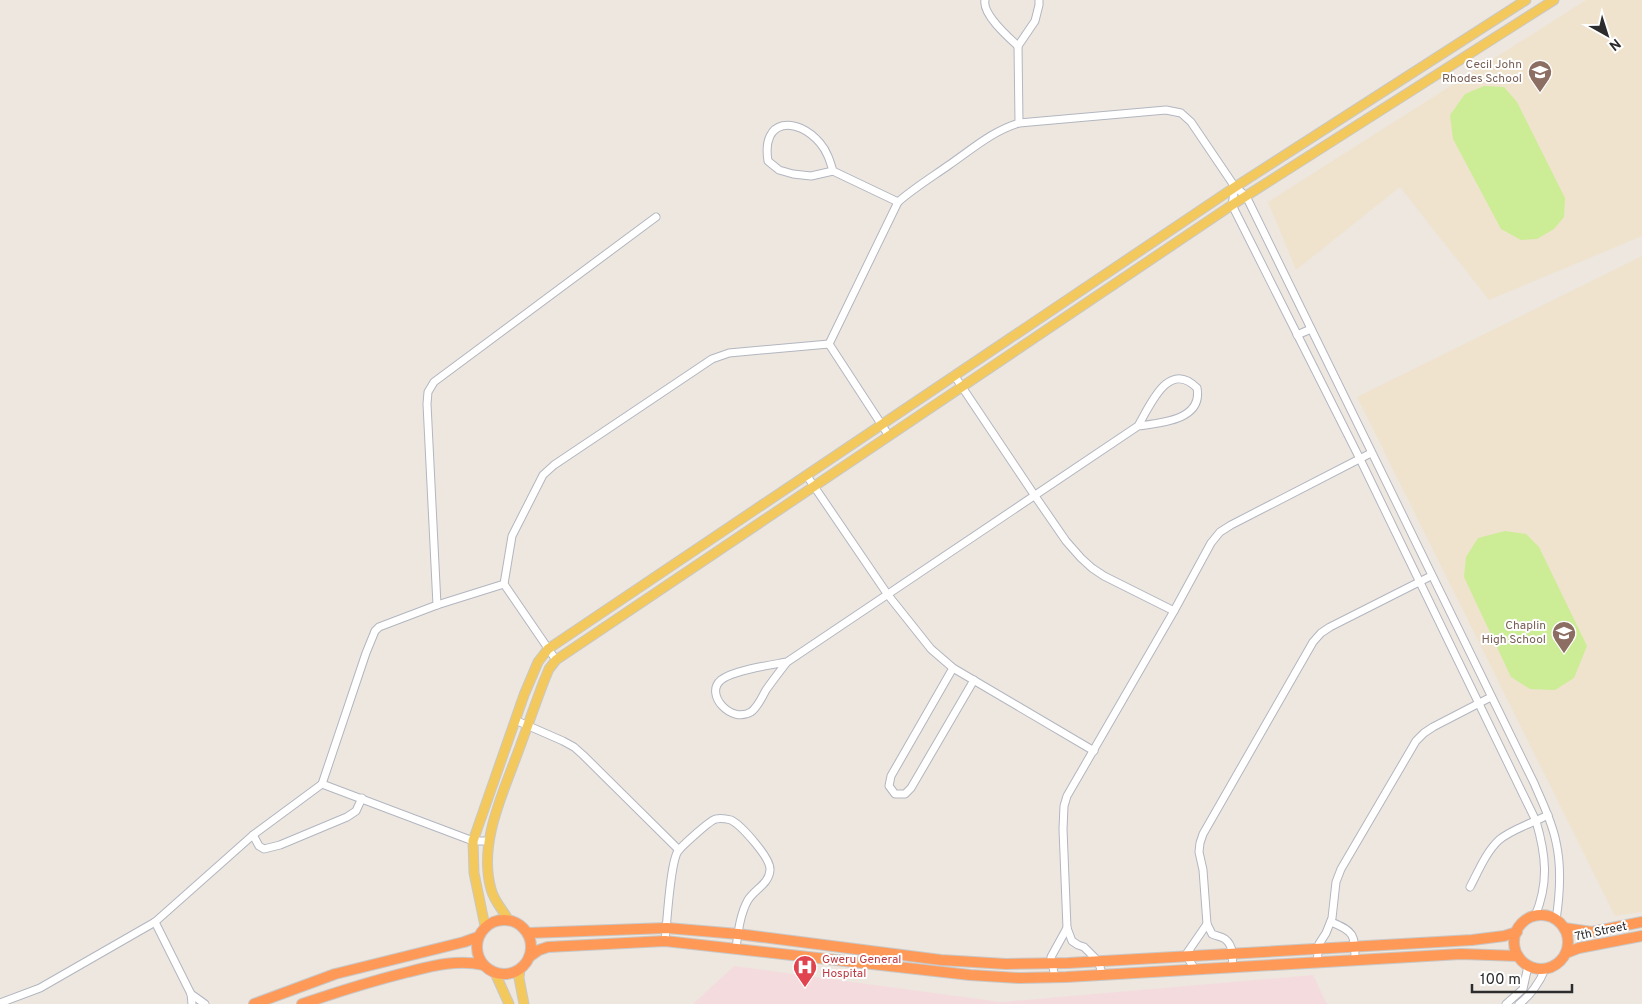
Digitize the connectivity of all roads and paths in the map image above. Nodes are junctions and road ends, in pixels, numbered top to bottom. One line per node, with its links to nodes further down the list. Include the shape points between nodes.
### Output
1 (985, 0): 5 (street, via 994,22)
2 (1039, 0): 5 (street, via 1035,21)
3 (1526, 0): 8 (main road)
4 (1554, 0): 9 (main road)
5 (1018, 46): 6 (street)
6 (1019, 123): 8 (street, via 1166,110 1180,113 1190,122); 10 (street, via 987,138)
7 (834, 171): 7 (street, via 811,176 779,170 768,161 766,148 771,135 781,126 799,127 820,143); 10 (street)
8 (1235, 187): 9 (street); 11 (street); 16 (main road)
9 (1246, 196): 11 (main road); 13 (street)
10 (898, 202): 15 (street)
11 (1232, 204): 14 (street); 17 (main road)
12 (656, 217): 30 (street, via 434,382 428,392)
13 (1311, 329): 14 (street); 21 (street)
14 (1297, 335): 22 (street)
15 (829, 344): 18 (street); 28 (street, via 729,353 712,359 554,465 543,475 512,536)
16 (954, 375): 17 (street); 18 (main road)
17 (962, 386): 20 (main road); 25 (street)
18 (882, 425): 20 (street); 23 (main road)
19 (1138, 426): 19 (street, via 1185,416 1197,403 1197,388 1186,380 1170,381 1161,388); 25 (street)
20 (889, 436): 24 (main road)
21 (1372, 453): 22 (street); 26 (street)
22 (1360, 459): 27 (street); 31 (street, via 1220,532)
23 (806, 476): 24 (street); 32 (main road)
24 (814, 486): 29 (street); 33 (main road)
25 (1035, 496): 29 (street); 31 (street, via 1066,541 1092,568)
26 (1431, 576): 27 (street); 37 (street)
27 (1420, 581): 38 (street); 57 (street, via 1330,627 1313,642 1203,834 1200,852)
28 (504, 584): 30 (street); 32 (street)
29 (888, 595): 34 (street); 35 (street, via 931,650)
30 (437, 605): 42 (street, via 375,631)
31 (1174, 611): 41 (street)
32 (548, 649): 33 (street); 39 (main road, via 538,662)
33 (556, 660): 40 (main road, via 549,669)
34 (787, 662): 34 (street, via 750,712 742,715 731,713 719,701 715,691 721,679 737,672)
35 (954, 668): 36 (street); 36 (street, via 892,776 889,786 896,794 905,794 911,788)
36 (974, 680): 41 (street)
37 (1491, 697): 38 (street); 44 (street)
38 (1478, 703): 45 (street); 55 (street, via 1433,727 1416,741 1341,869)
39 (515, 720): 40 (street); 47 (main road)
40 (528, 725): 48 (main road); 49 (street, via 584,755)
41 (1094, 751): 60 (street, via 1064,806)
42 (322, 784): 43 (street); 46 (street)
43 (362, 798): 46 (street, via 356,811 347,817 280,845 264,849); 47 (street)
44 (1548, 815): 45 (street); 53 (street, via 1557,842 1560,867)
45 (1536, 821): 50 (street, via 1499,840); 51 (street, via 1545,862 1542,901)
46 (253, 835): 54 (street)
47 (473, 841): 48 (street); 58 (main road, via 474,873)
48 (488, 841): 52 (main road, via 491,889)
49 (679, 850): 59 (street, via 673,868); 64 (street, via 706,823 714,819 731,820 770,861 768,877 748,900)
50 (1470, 887)
51 (1536, 916): 53 (highway); 62 (highway)
52 (508, 919): 58 (highway, via 495,920); 63 (highway)
53 (1556, 920): 61 (highway)
54 (155, 922): 96 (street); 98 (street, via 40,988)
55 (1330, 922): 69 (street, via 1349,931); 72 (street)
56 (1642, 922): 61 (highway, 7th Street, via 1592,932)
57 (1207, 924): 74 (street, via 1212,934 1227,942); 76 (street)
58 (485, 926): 66 (highway)
59 (666, 928): 63 (highway); 64 (highway); 68 (street)
60 (1067, 928): 82 (street, via 1072,941 1084,947); 84 (street, via 1053,952)
61 (1564, 928): 75 (highway, via 1568,945)
62 (1516, 932): 69 (highway, via 1472,940); 77 (highway, via 1514,940)
63 (528, 933): 78 (highway, via 531,944)
64 (738, 934): 67 (highway); 70 (street)
65 (1642, 936): 75 (highway, 7th Street, via 1579,948)
66 (478, 937): 85 (highway, via 476,947); 101 (highway, via 335,974)
67 (779, 939): 71 (highway); 73 (highway)
68 (665, 941): 70 (highway); 78 (highway, via 548,947)
69 (1355, 946): 72 (highway); 80 (street)
70 (736, 948): 73 (highway)
71 (847, 948): 79 (highway); 81 (highway)
72 (1318, 949): 74 (highway); 83 (street)
73 (778, 953): 81 (highway)
74 (1233, 954): 76 (highway); 87 (street)
75 (1566, 954): 89 (highway, via 1561,961)
76 (1186, 956): 82 (highway); 91 (street)
77 (1518, 956): 80 (highway, via 1461,954); 86 (highway)
78 (529, 957): 88 (highway)
79 (927, 958): 84 (highway); 90 (highway)
80 (1355, 959): 83 (highway)
81 (846, 961): 90 (highway)
82 (1098, 962): 84 (highway); 93 (street)
83 (1317, 962): 87 (highway)
84 (1052, 964): 94 (street)
85 (483, 965): 92 (highway); 102 (highway, via 470,962 437,965 375,980)
86 (1528, 966): 89 (highway); 95 (street)
87 (1232, 968): 91 (highway)
88 (520, 969): 92 (highway, via 506,974); 104 (main road)
89 (1545, 969): 97 (street)
90 (926, 970): 94 (highway)
91 (1196, 970): 93 (highway)
92 (496, 973): 103 (main road)
93 (1104, 976): 94 (highway)
94 (1055, 978)
95 (1523, 989): 97 (street); 105 (street)
96 (191, 994): 99 (street); 100 (street)
97 (1530, 994): 106 (street)
98 (0, 1003)
99 (192, 1004)
100 (205, 1004)
101 (254, 1004)
102 (302, 1004)
103 (509, 1004)
104 (524, 1004)
105 (1506, 1004)
106 (1519, 1004)

